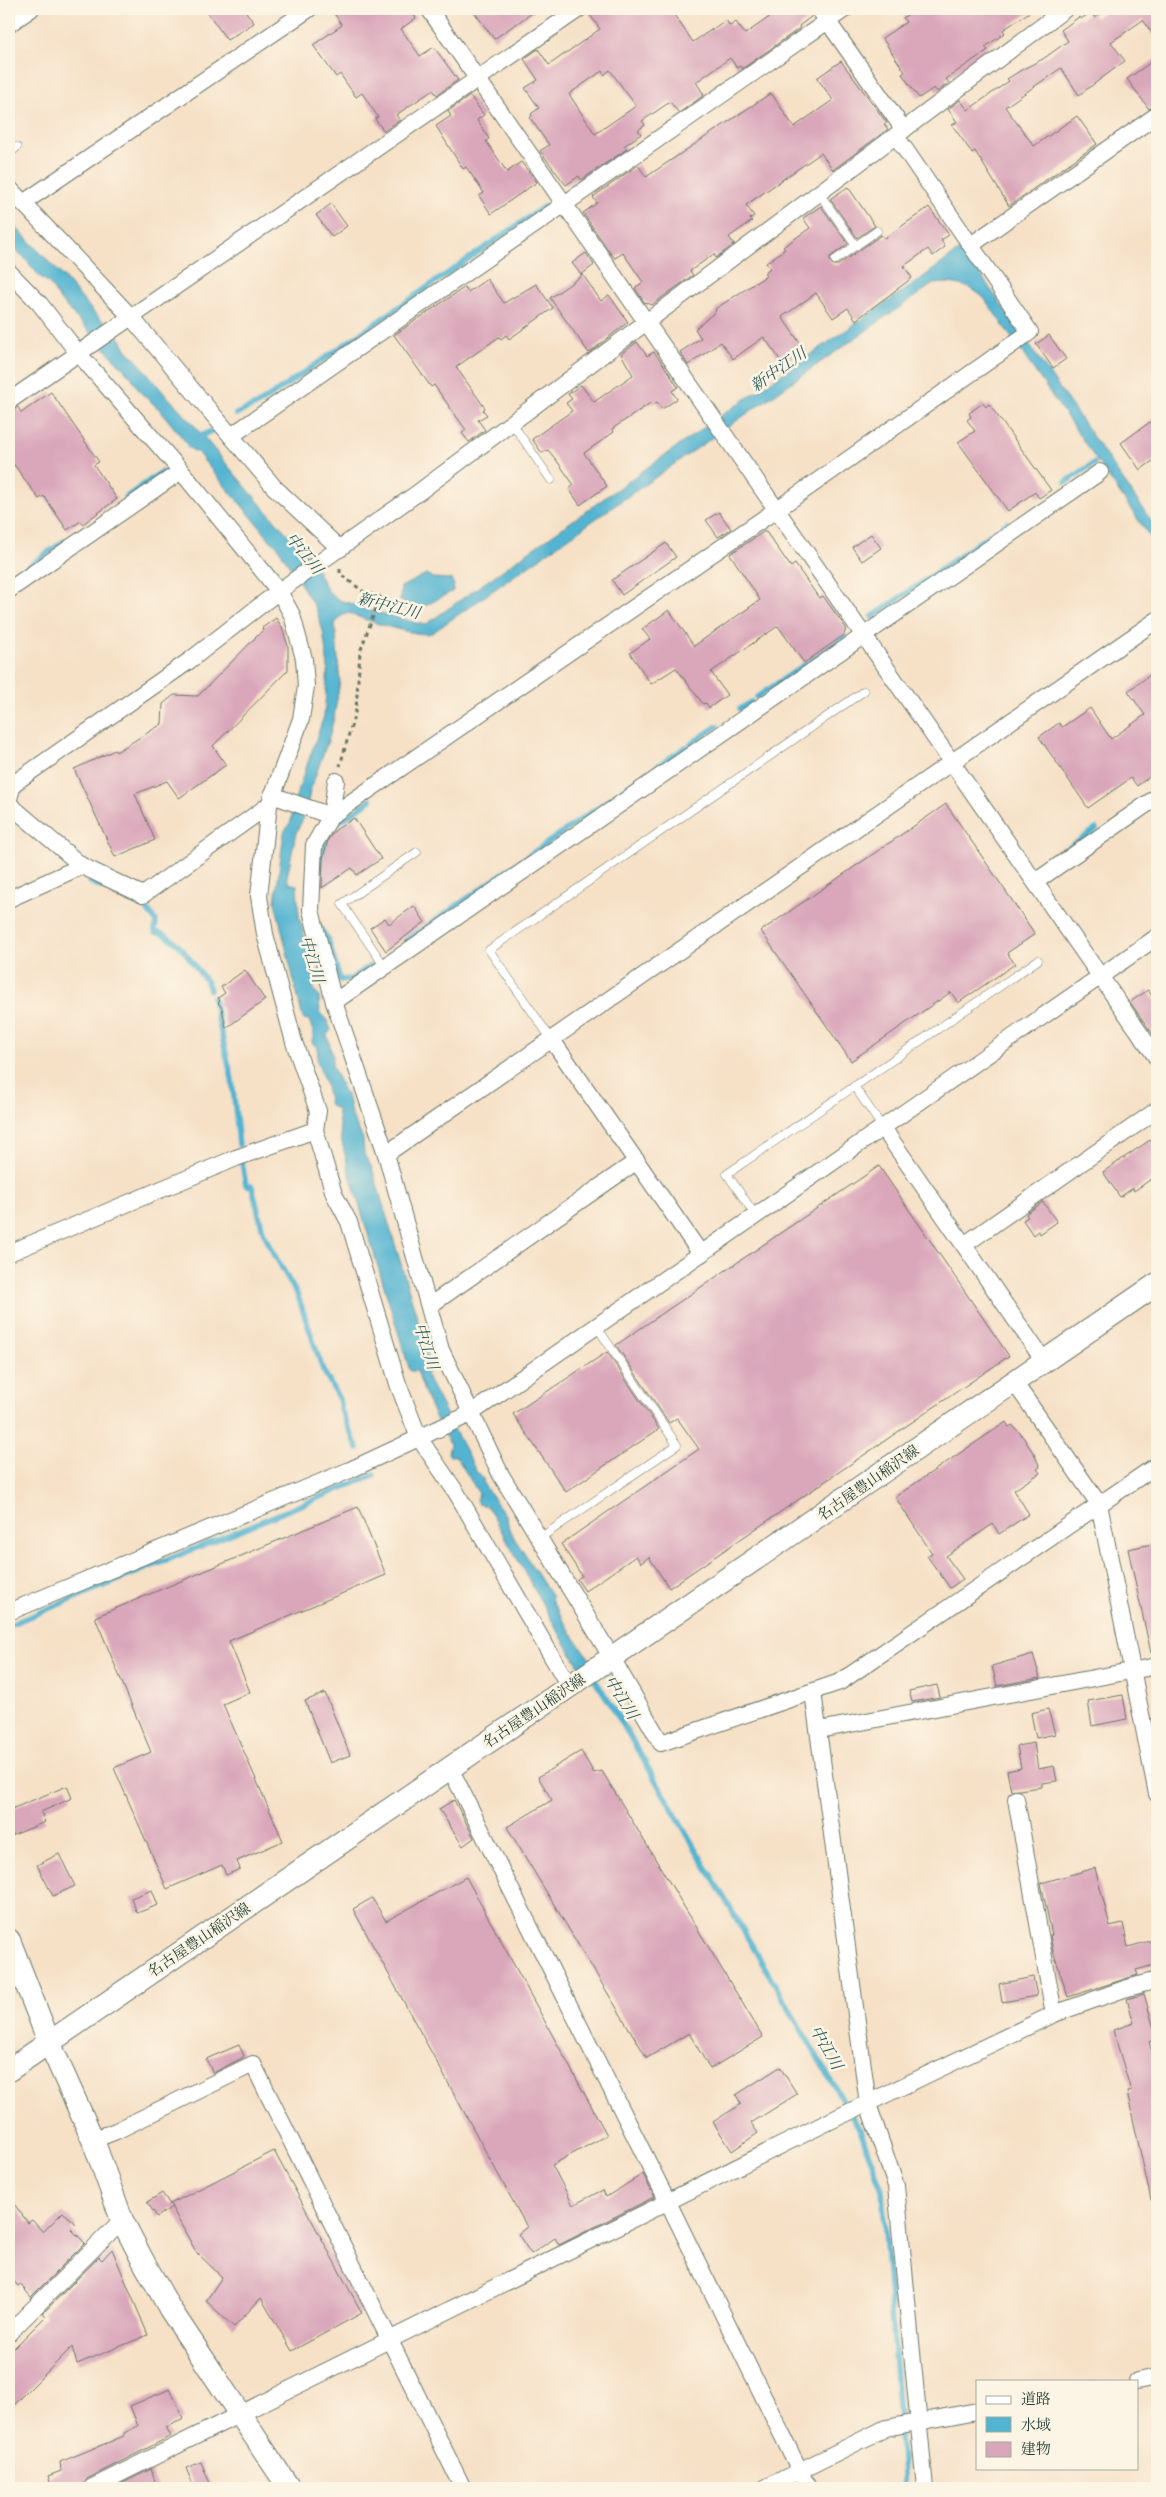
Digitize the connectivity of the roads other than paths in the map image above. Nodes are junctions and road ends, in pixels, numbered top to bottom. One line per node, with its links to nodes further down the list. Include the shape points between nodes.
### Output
1 (31, 9): 8 (street)
2 (309, 9): 16 (street)
3 (429, 9): 9 (street)
4 (580, 9): 9 (street)
5 (845, 9): 7 (street)
6 (1065, 9): 11 (street)
7 (824, 15): 11 (street); 17 (street)
8 (9, 24)
9 (477, 79): 17 (street); 23 (street)
10 (1157, 115): 19 (street)
11 (900, 133): 15 (street); 19 (street)
12 (17, 147): 13 (lane)
13 (9, 154)
14 (9, 188): 16 (street)
15 (819, 193): 20 (lane); 24 (street)
16 (23, 203): 23 (street)
17 (564, 205): 24 (street); 28 (street)
18 (877, 231): 20 (lane)
19 (971, 245): 32 (street, via 1030,332)
20 (856, 246): 21 (lane)
21 (835, 260)
22 (9, 272): 25 (street)
23 (128, 319): 25 (street); 28 (street)
24 (645, 323): 27 (street); 32 (street)
25 (80, 351): 26 (street); 29 (street)
26 (9, 401)
27 (512, 423): 31 (lane); 33 (street)
28 (231, 436): 33 (street, via 274,487)
29 (181, 471): 34 (street); 35 (street)
30 (1100, 472): 37 (street)
31 (551, 480)
32 (776, 510): 37 (street); 45 (street)
33 (340, 548): 35 (street)
34 (9, 590)
35 (279, 591): 42 (street, via 190,661 13,784); 43 (street, via 292,615 304,659 306,686 301,719)
36 (1157, 620): 39 (street)
37 (864, 635): 39 (street); 52 (street)
38 (864, 691): 55 (lane, via 489,950)
39 (953, 764): 48 (street); 55 (street)
40 (336, 781): 45 (street)
41 (1157, 797): 48 (street)
42 (9, 799)
43 (273, 799): 45 (street); 47 (street, via 143,895); 60 (street, via 259,896 265,934 294,1042 318,1111)
44 (9, 804): 47 (street)
45 (327, 814): 54 (street, via 314,844 311,910)
46 (417, 852): 52 (lane, via 342,904)
47 (82, 866): 49 (street)
48 (1035, 882): 53 (street)
49 (9, 900)
50 (1157, 937): 53 (street)
51 (1038, 960): 57 (lane)
52 (385, 966): 54 (street)
53 (1100, 976): 56 (street); 59 (street)
54 (334, 1002): 61 (street)
55 (552, 1040): 61 (street); 62 (street)
56 (1157, 1058)
57 (854, 1086): 59 (lane); 63 (lane, via 727,1174)
58 (1157, 1110): 64 (street)
59 (883, 1128): 63 (street); 64 (street)
60 (315, 1130): 65 (street, via 236,1158); 73 (street, via 334,1194 349,1222 398,1384)
61 (386, 1154): 68 (street)
62 (637, 1161): 66 (street); 68 (street)
63 (756, 1216): 66 (street)
64 (964, 1245): 70 (street)
65 (9, 1253)
66 (702, 1254): 69 (street)
67 (1157, 1284): 70 (main road, 名古屋豊山稲沢線)
68 (429, 1306): 72 (street, via 441,1350)
69 (597, 1326): 72 (street); 76 (lane, via 678,1445)
70 (1044, 1361): 71 (main road, 名古屋豊山稲沢線)
71 (1014, 1382): 75 (street); 78 (main road, 名古屋豊山稲沢線)
72 (472, 1413): 73 (street); 76 (street, via 502,1475)
73 (423, 1436): 77 (street, via 350,1470); 81 (street)
74 (1157, 1465): 75 (street)
75 (1099, 1504): 80 (street); 82 (street, via 840,1682)
76 (540, 1538): 78 (street)
77 (9, 1612)
78 (611, 1659): 81 (main road, 名古屋豊山稲沢線); 82 (street, via 661,1743)
79 (1157, 1666): 80 (street)
80 (1134, 1671): 83 (street); 85 (street)
81 (571, 1686): 84 (main road, 名古屋豊山稲沢線)
82 (813, 1692): 83 (street)
83 (819, 1730): 93 (street)
84 (450, 1768): 91 (main road, 名古屋豊山稲沢線); 95 (street)
85 (1157, 1794)
86 (1016, 1799): 90 (street)
87 (9, 1940): 88 (main road)
88 (15, 1977): 91 (main road)
89 (1157, 1980): 90 (street)
90 (1054, 2014): 93 (street)
91 (49, 2042): 92 (main road, 名古屋豊山稲沢線); 94 (main road)
92 (9, 2070)
93 (868, 2104): 95 (street); 103 (street, via 896,2186)
94 (93, 2140): 96 (main road); 98 (street, via 253,2064)
95 (668, 2202): 98 (street); 104 (street)
96 (122, 2220): 97 (street); 102 (main road, via 170,2309)
97 (9, 2333)
98 (391, 2340): 102 (street); 107 (street)
99 (1157, 2378): 100 (street)
100 (1138, 2381)
101 (976, 2411): 103 (street)
102 (242, 2414): 105 (street); 106 (main road)
103 (919, 2422): 104 (street, via 886,2428); 110 (street)
104 (800, 2471): 108 (street); 109 (street)
105 (91, 2488)
106 (289, 2488)
107 (463, 2488)
108 (765, 2488)
109 (808, 2488)
110 (925, 2488)

